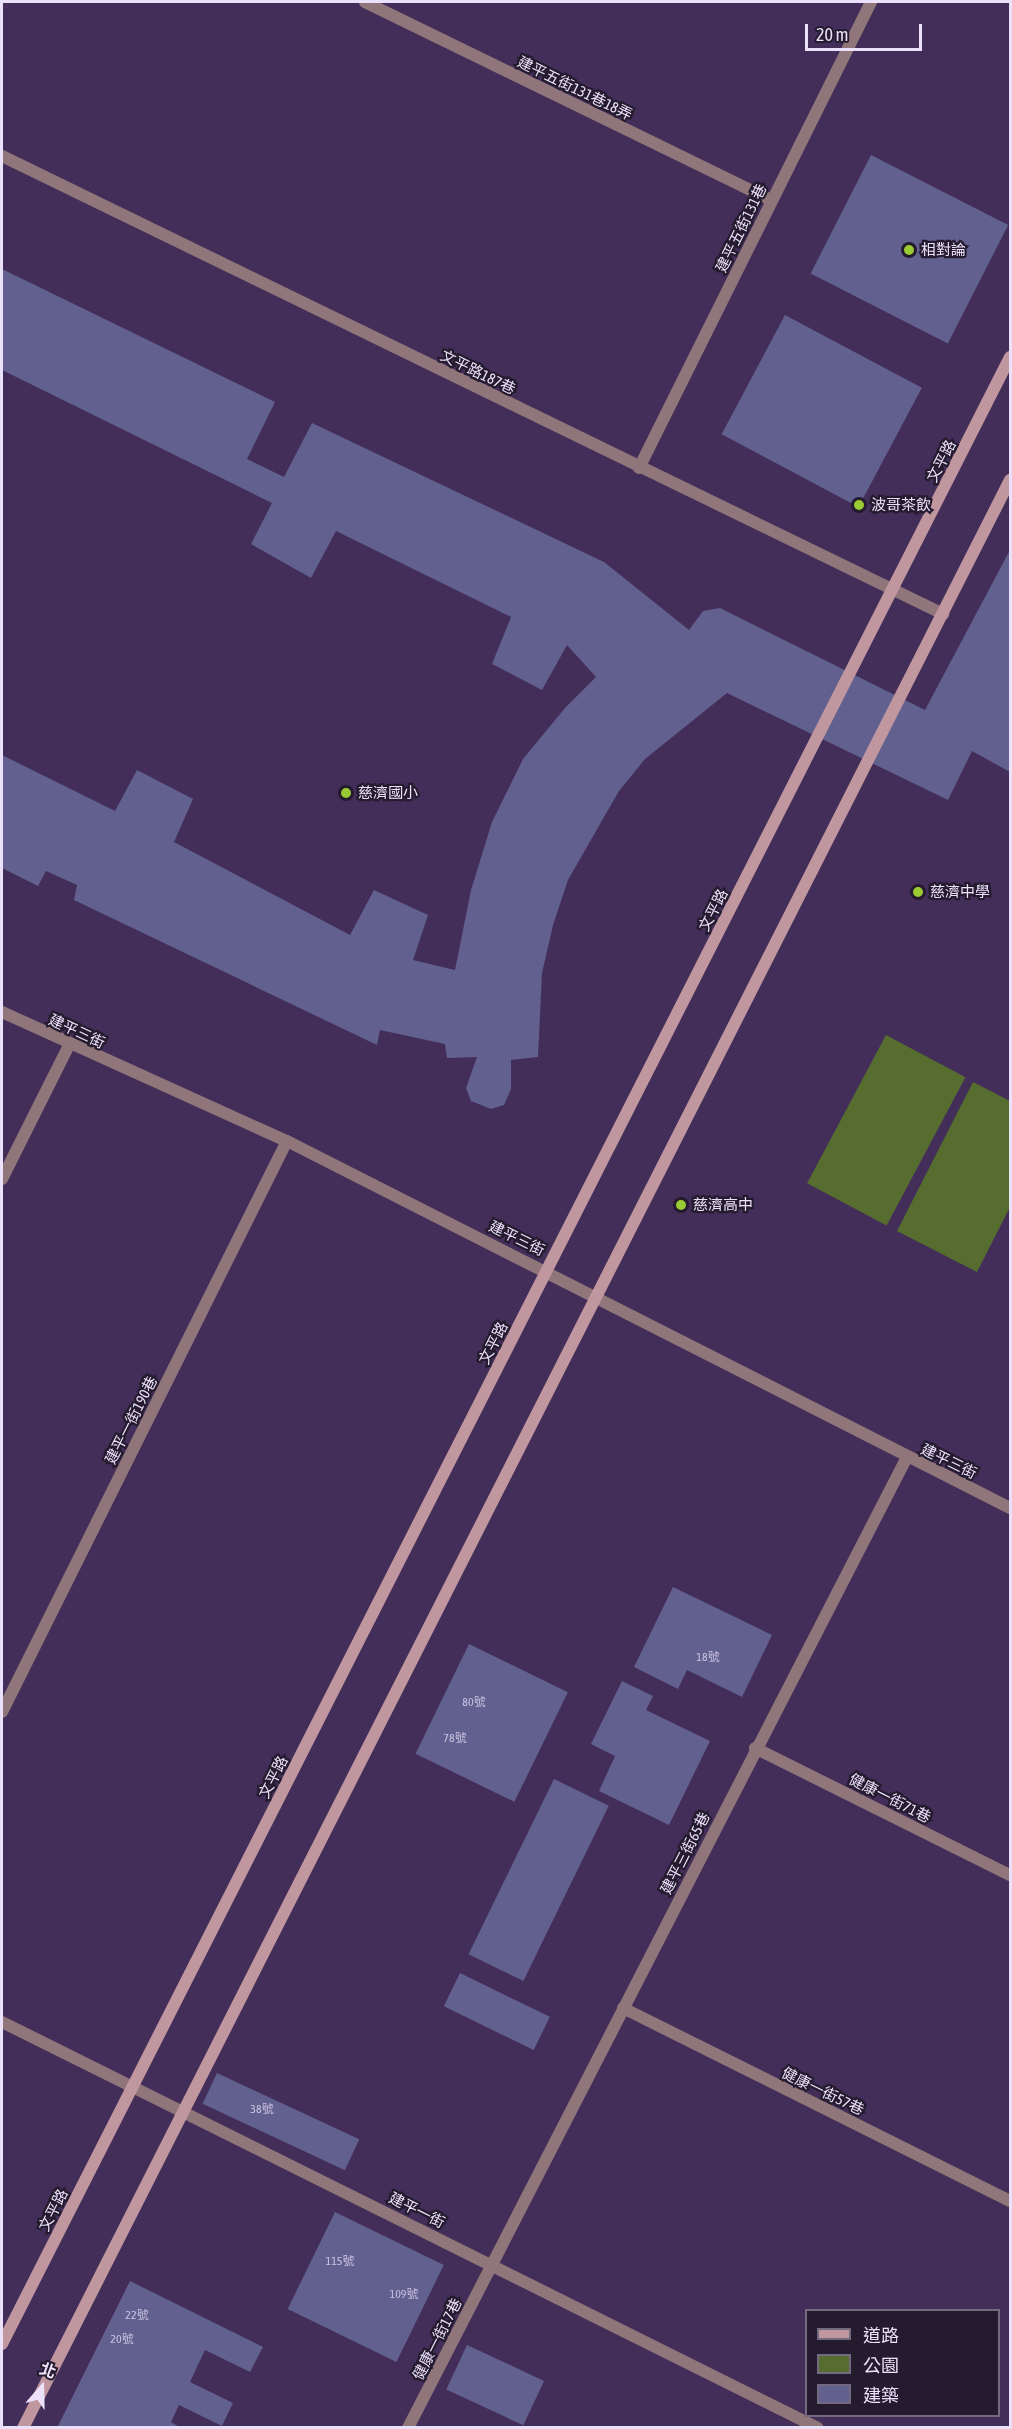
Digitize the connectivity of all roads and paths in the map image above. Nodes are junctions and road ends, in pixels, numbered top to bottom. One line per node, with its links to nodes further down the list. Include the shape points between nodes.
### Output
1 (365, 2): 4 (street, 建平五街131巷18弄)
2 (871, 2): 4 (street, 建平五街131巷)
3 (2, 156): 6 (street, 文平路187巷)
4 (771, 200): 6 (street, 建平五街131巷)
5 (1011, 357): 8 (street, 文平路)
6 (639, 468): 8 (street, 文平路187巷)
7 (1011, 480): 9 (street)
8 (892, 590): 9 (street, 文平路187巷); 14 (street, 文平路)
9 (943, 614): 15 (street)
10 (2, 1012): 11 (street, 建平三街)
11 (69, 1045): 12 (street, 建平三街); 13 (street)
12 (287, 1141): 14 (street, 建平三街); 18 (street, 建平一街190巷)
13 (2, 1179)
14 (547, 1270): 15 (street, 建平三街); 23 (street, 文平路)
15 (597, 1296): 16 (street, 建平三街); 24 (street)
16 (907, 1457): 17 (street, 建平三街); 19 (street, 建平三街65巷)
17 (1011, 1508)
18 (2, 1712)
19 (756, 1748): 20 (street, 健康一街71巷); 21 (street, 建平三街65巷)
20 (1011, 1875)
21 (623, 2008): 25 (street, 健康一街57巷); 26 (street, 建平三街65巷)
22 (2, 2022): 23 (street, 建平一街)
23 (133, 2084): 24 (street, 建平一街); 27 (street, 文平路)
24 (184, 2110): 26 (street, 建平一街); 28 (street)
25 (1011, 2201)
26 (492, 2264): 29 (street, 健康一街17巷); 30 (street, 建平一街)
27 (2, 2344)
28 (24, 2427)
29 (408, 2427)
30 (818, 2427)

